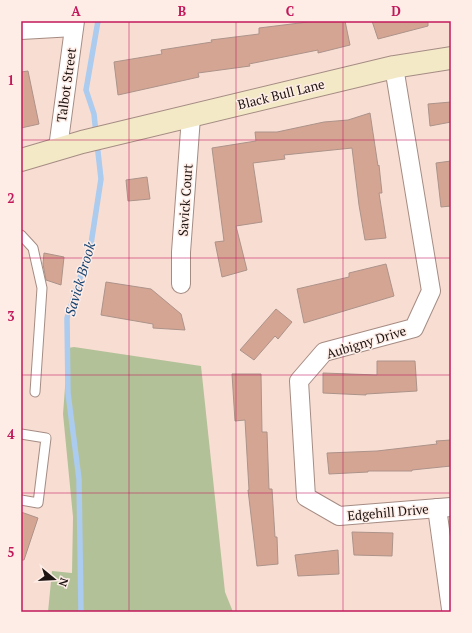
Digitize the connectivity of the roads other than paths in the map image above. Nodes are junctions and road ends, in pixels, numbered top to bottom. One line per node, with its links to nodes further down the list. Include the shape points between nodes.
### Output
1 (75, 24): 2 (street); 6 (street, Talbot Street)
2 (21, 30)
3 (451, 58): 4 (street, Black Bull Lane)
4 (394, 67): 5 (street, Black Bull Lane); 12 (street, Aubigny Drive, via 431,291 414,328 324,352 299,380)
5 (191, 116): 6 (street, Black Bull Lane); 9 (street, Savick Court)
6 (58, 148): 7 (street)
7 (21, 160)
8 (21, 235): 10 (lane, via 33,248 42,288)
9 (181, 284)
10 (35, 392)
11 (21, 434): 13 (lane, via 46,438 38,503)
12 (306, 497): 14 (street, Edgehill Drive, via 340,516)
13 (21, 500)
14 (444, 507): 15 (street)
15 (451, 609)

